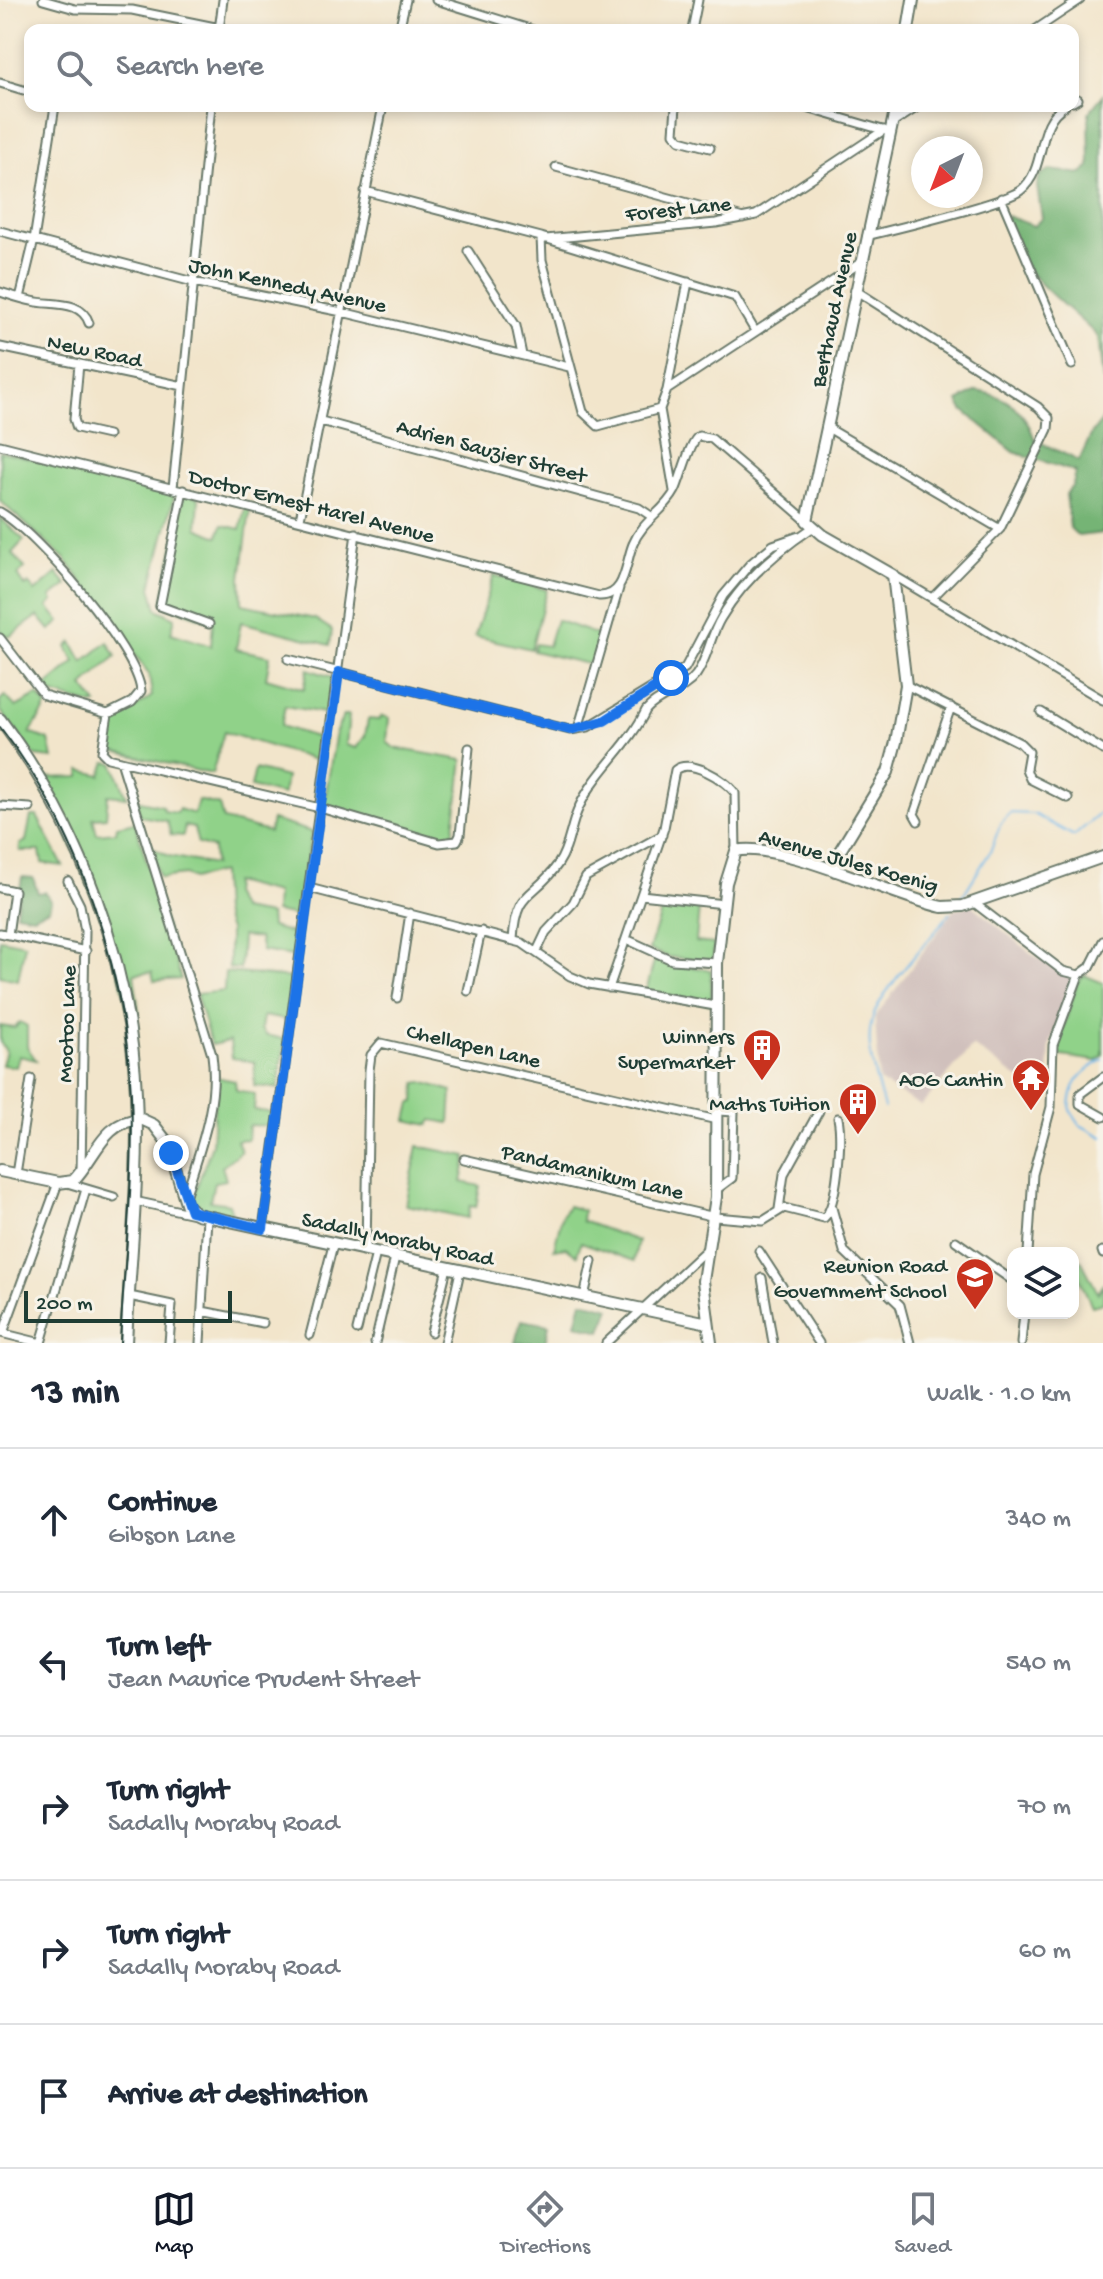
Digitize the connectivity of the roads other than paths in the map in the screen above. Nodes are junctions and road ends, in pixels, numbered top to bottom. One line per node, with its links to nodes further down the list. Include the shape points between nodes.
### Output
1 (43, 0): 8 (street)
2 (223, 0): 9 (street)
3 (406, 0): 10 (street)
4 (436, 0): 11 (street)
5 (698, 0): 12 (street)
6 (913, 0): 13 (street)
7 (1080, 0): 14 (street)
8 (197, 24)
9 (221, 24)
10 (400, 24)
11 (514, 24)
12 (693, 24)
13 (909, 24)
14 (1044, 24)
15 (0, 83): 16 (street)
16 (24, 90)
17 (54, 112): 34 (street)
18 (210, 112): 37 (street)
19 (382, 112): 28 (street)
20 (676, 112): 26 (street, via 674,133 680,140)
21 (824, 112): 25 (street)
22 (894, 112): 25 (street, Berthaud Avenue)
23 (911, 112): 25 (street, Forest Lane)
24 (1054, 112): 29 (street, via 1041,162 1021,191)
25 (889, 128): 30 (street, Forest Lane); 32 (street, Berthaud Avenue)
26 (710, 148)
27 (556, 167): 30 (street)
28 (365, 191): 33 (street); 42 (street)
29 (1001, 198): 32 (street); 48 (street)
30 (745, 218): 33 (street, Forest Lane)
31 (0, 231): 34 (street, John Kennedy Avenue)
32 (867, 236): 36 (street, Berthaud Avenue)
33 (543, 238): 38 (street); 49 (street, via 542,260)
34 (34, 240): 37 (street, John Kennedy Avenue); 41 (street)
35 (468, 251): 46 (street, via 516,326)
36 (860, 263): 39 (street, Berthaud Avenue); 44 (street)
37 (193, 282): 42 (street, John Kennedy Avenue); 50 (street)
38 (688, 282): 44 (street, via 735,297); 51 (street)
39 (855, 290): 54 (street, Berthaud Avenue); 64 (street, via 1049,418)
40 (0, 292): 41 (street)
41 (20, 298): 43 (street, via 73,307)
42 (342, 312): 46 (street, John Kennedy Avenue); 53 (street)
43 (89, 323)
44 (755, 331): 51 (street)
45 (0, 347): 47 (street, New Road)
46 (522, 355): 49 (street, John Kennedy Avenue)
47 (79, 364): 50 (street, New Road); 55 (street, via 77,428)
48 (1072, 365)
49 (569, 367): 52 (street, via 592,424 607,426)
50 (183, 386): 57 (street)
51 (667, 390): 52 (street)
52 (660, 409): 59 (street)
53 (321, 421): 61 (street, Adrien Sauzier Street, via 639,508); 62 (street)
54 (828, 428): 63 (street, Berthaud Avenue); 64 (street)
55 (108, 435)
56 (0, 445): 57 (street, Doctor Ernest Harel Avenue)
57 (173, 488): 58 (street, Doctor Ernest Harel Avenue)
58 (183, 490): 62 (street, Doctor Ernest Harel Avenue); 70 (street, via 160,606)
59 (674, 494): 61 (street); 63 (street, via 694,438 706,436)
60 (0, 512): 78 (street, via 72,579 140,681 141,691 132,702)
61 (651, 516): 68 (street, via 633,543)
62 (300, 519): 65 (street, Doctor Ernest Harel Avenue)
63 (810, 524): 66 (street); 67 (street)
64 (1000, 529): 69 (street)
65 (356, 533): 68 (street, Doctor Ernest Harel Avenue, via 599,596); 73 (street)
66 (799, 536): 80 (street, via 773,545 750,564 723,596 685,668 604,721); 103 (street, via 735,597 694,678 655,699 646,710 577,812 560,861 514,912)
67 (893, 575): 69 (street); 74 (street)
68 (617, 589): 80 (street)
69 (932, 598): 75 (street)
70 (209, 624)
71 (0, 638): 78 (street, via 44,695)
72 (288, 659): 73 (street)
73 (339, 672): 80 (street); 87 (street)
74 (906, 685): 76 (street); 92 (street, via 888,772)
75 (1103, 700)
76 (951, 707): 84 (street, via 1020,743 1029,752 1030,779); 88 (street, via 914,814)
77 (1041, 712): 82 (street)
78 (108, 714): 83 (street, via 102,752)
79 (0, 719): 119 (street, via 66,826 106,927 126,1018)
80 (578, 729)
81 (469, 748): 87 (street, via 457,841 439,843)
82 (1103, 750)
83 (121, 761): 87 (street); 128 (street, via 212,1055 210,1106)
84 (1068, 798)
85 (0, 806): 86 (street)
86 (30, 808)
87 (320, 808): 95 (street)
88 (918, 821)
89 (662, 835): 90 (street, via 675,770 684,764 735,793); 96 (street); 106 (street, via 586,877)
90 (736, 851): 92 (street, Avenue Jules Koenig, via 756,850); 98 (street, Avenue Jules Koenig)
91 (1103, 857): 97 (street, Avenue Jules Koenig)
92 (830, 866): 97 (street, Avenue Jules Koenig, via 932,905)
93 (68, 881): 105 (street, Mootoo Lane, via 80,905)
94 (0, 888): 101 (street, via 14,891)
95 (309, 888): 99 (street); 134 (street)
96 (641, 895): 98 (street); 102 (street)
97 (973, 902): 108 (street, via 1041,956)
98 (724, 904): 107 (street, Avenue Jules Koenig)
99 (410, 913): 100 (street); 111 (street)
100 (481, 931): 103 (street); 110 (street)
101 (4, 934): 105 (street)
102 (626, 939): 107 (street, via 672,960); 109 (street)
103 (513, 940): 106 (street)
104 (1103, 941): 108 (street, via 1090,967)
105 (86, 951): 122 (street, Mootoo Lane)
106 (537, 951): 109 (street, via 570,976)
107 (717, 963): 112 (street, Avenue Jules Koenig)
108 (1079, 975): 137 (street, via 1053,1045 1051,1107 1033,1174)
109 (609, 988): 112 (street)
110 (468, 991)
111 (397, 998)
112 (715, 1006): 116 (street, Avenue Jules Koenig)
113 (1103, 1077): 117 (street, via 1080,1094 1080,1104)
114 (31, 1079): 123 (street)
115 (819, 1111): 130 (street, via 784,1174)
116 (719, 1116): 126 (street, Avenue Jules Koenig); 126 (street, via 734,1112 734,1139 732,1178); 140 (street, Chellapen Lane, via 381,1043 371,1055 369,1070)
117 (1103, 1117)
118 (838, 1118): 131 (street, via 841,1131)
119 (137, 1119): 122 (street, via 109,1130); 128 (street, via 162,1133); 159 (street)
120 (464, 1159): 133 (street, Pandamanikum Lane)
121 (0, 1171): 123 (street)
122 (81, 1173): 124 (street)
123 (16, 1174): 124 (street)
124 (63, 1183): 125 (street); 156 (street)
125 (86, 1189): 127 (street); 158 (street)
126 (716, 1190): 133 (street, Avenue Jules Koenig)
127 (114, 1197)
128 (185, 1197): 132 (street, via 187,1206)
129 (139, 1202): 132 (street)
130 (779, 1209): 131 (street, via 816,1218); 133 (street, Pandamanikum Lane, via 763,1221)
131 (830, 1210): 168 (street, via 847,1261 900,1305)
132 (202, 1216): 134 (street, Sadally Moraby Road); 150 (street)
133 (715, 1217): 138 (street, Avenue Jules Koenig)
134 (263, 1229): 136 (street, Sadally Moraby Road)
135 (956, 1241): 145 (street)
136 (333, 1245): 140 (street, Sadally Moraby Road); 157 (street)
137 (1028, 1247)
138 (707, 1249): 149 (street); 153 (street, Avenue Jules Koenig, via 703,1281)
139 (759, 1251): 167 (street)
140 (371, 1252): 141 (street, Sadally Moraby Road); 154 (street)
141 (395, 1257): 143 (street, Sadally Moraby Road); 162 (street)
142 (592, 1261): 148 (street)
143 (447, 1268): 144 (street, Sadally Moraby Road); 155 (street)
144 (460, 1271): 148 (street, Sadally Moraby Road); 163 (street)
145 (1007, 1277)
146 (762, 1278): 166 (street)
147 (134, 1297): 160 (street, via 172,1305)
148 (584, 1297): 149 (street, Sadally Moraby Road)
149 (645, 1310): 153 (street, Sadally Moraby Road); 164 (street)
150 (202, 1311): 152 (street); 161 (street)
151 (1023, 1319): 169 (street)
152 (263, 1323)
153 (708, 1323): 165 (street, Avenue Jules Koenig)
154 (357, 1330)
155 (431, 1332)
156 (1, 1333): 158 (street)
157 (310, 1335)
158 (41, 1343)
159 (126, 1343)
160 (169, 1343)
161 (200, 1343)
162 (375, 1343)
163 (444, 1343)
164 (606, 1343)
165 (711, 1343)
166 (773, 1343)
167 (819, 1343)
168 (910, 1343)
169 (1021, 1343)

